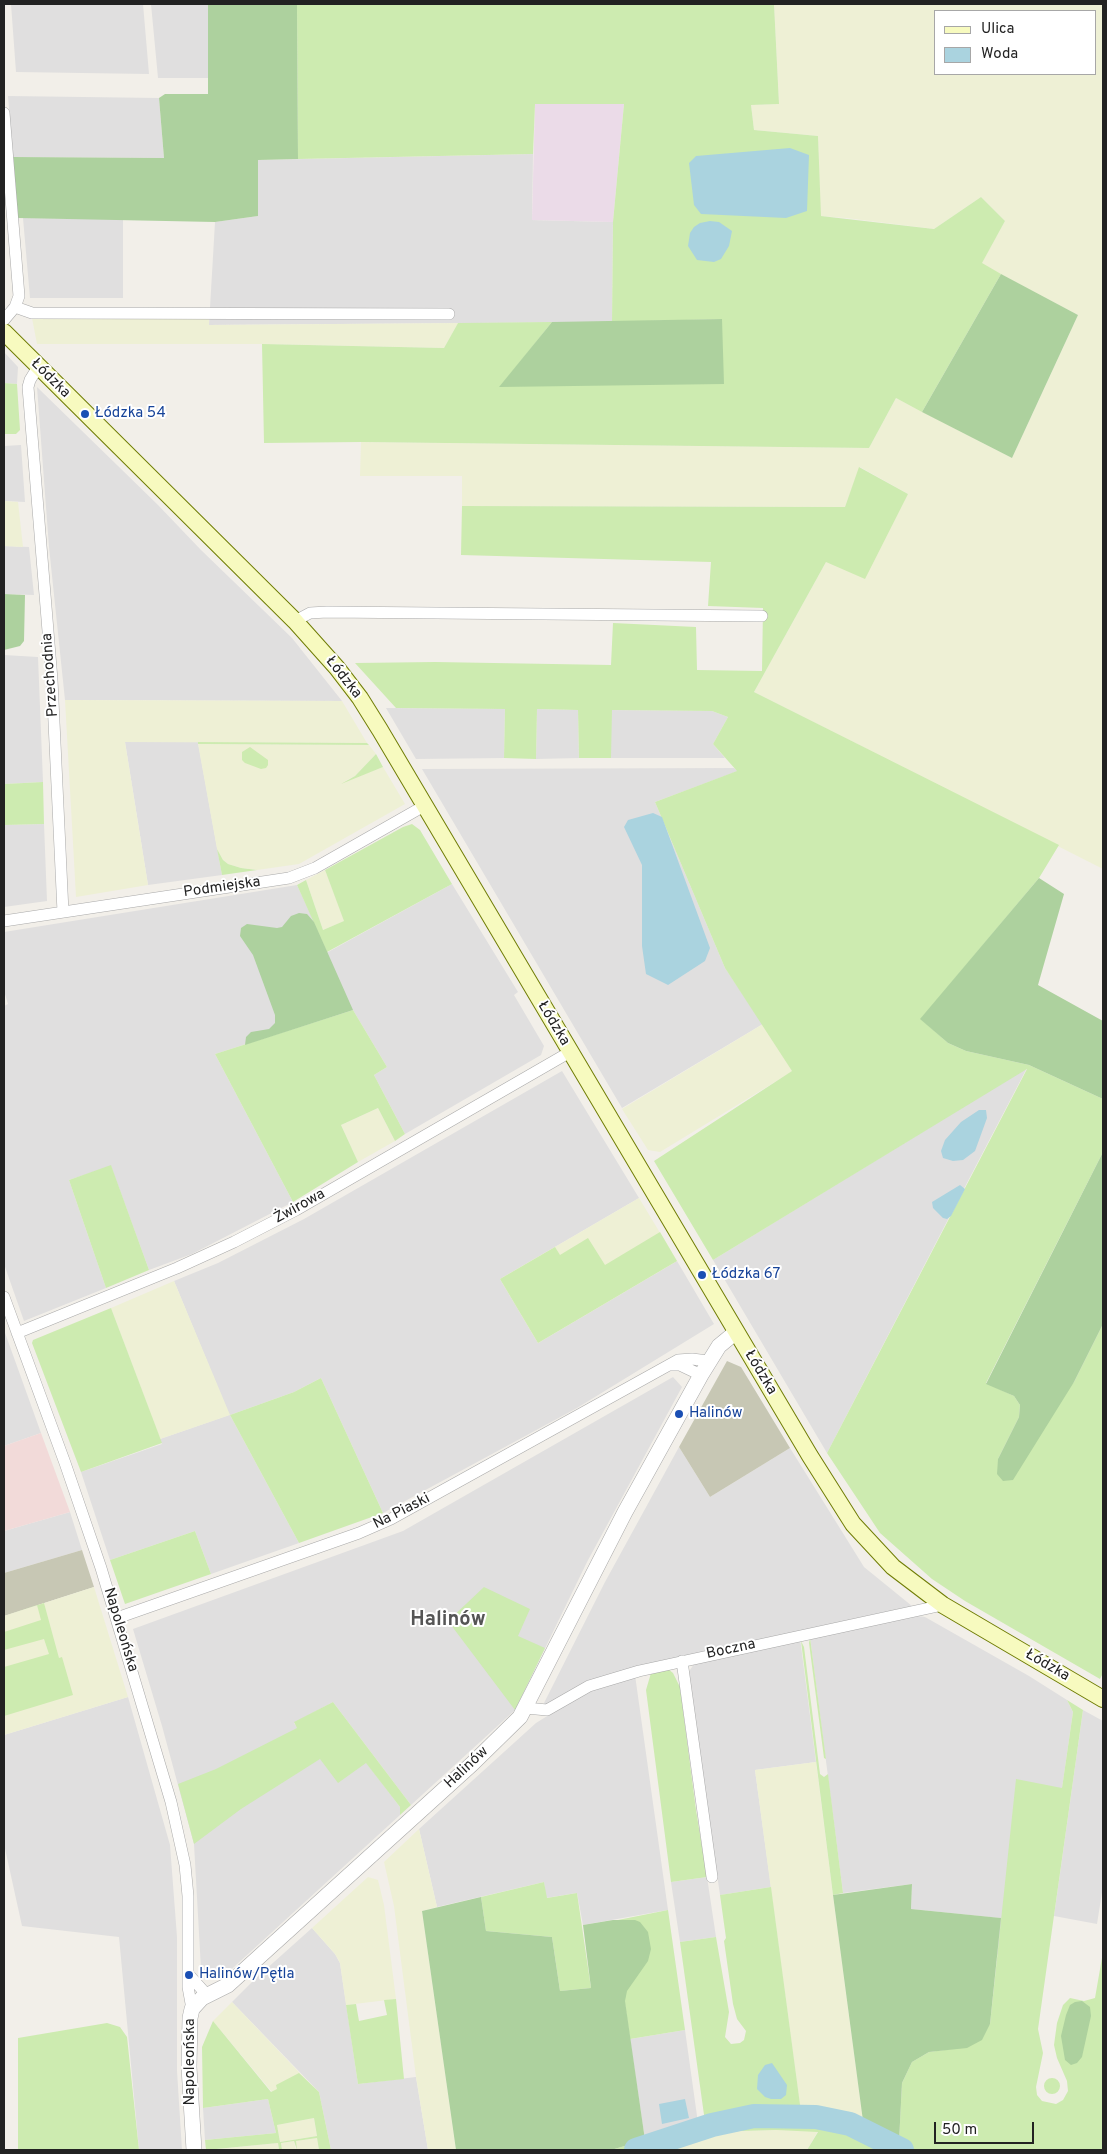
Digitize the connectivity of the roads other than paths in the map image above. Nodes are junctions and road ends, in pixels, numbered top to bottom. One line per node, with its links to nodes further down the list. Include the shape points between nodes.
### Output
1 (4, 112): 2 (street, via 18,296)
2 (15, 307): 3 (street, via 32,313); 4 (street)
3 (449, 314)
4 (4, 320)
5 (4, 332): 6 (main road, Łódzka)
6 (38, 367): 8 (main road, Łódzka); 10 (street, Przechodnia, via 28,387 52,680)
7 (762, 616): 8 (street, via 327,612 310,613)
8 (295, 621): 9 (main road, Łódzka, via 360,698)
9 (424, 806): 10 (street, Podmiejska, via 315,868 289,878); 12 (main road, Łódzka)
10 (63, 912): 11 (street, Podmiejska)
11 (4, 921)
12 (570, 1052): 14 (main road, Łódzka); 15 (street, Żwirowa, via 296,1210 234,1242)
13 (4, 1297): 15 (street, Napoleońska)
14 (736, 1332): 16 (street, Halinów, via 719,1346); 19 (main road, Łódzka, via 826,1484 854,1524 893,1567)
15 (17, 1333): 20 (street, Napoleońska)
16 (708, 1361): 17 (street, Na Piaski, via 682,1359); 18 (street, Halinów)
17 (668, 1365): 18 (street, via 680,1366); 20 (street, Na Piaski, via 391,1519)
18 (701, 1375): 23 (street, Halinów, via 625,1512)
19 (943, 1605): 21 (street, Boczna); 22 (main road, Łódzka)
20 (117, 1618): 25 (street, Napoleońska, via 179,1832 188,1896)
21 (682, 1661): 23 (street, Boczna, via 589,1686 547,1710); 24 (street)
22 (1103, 1699)
23 (526, 1708): 26 (street, Halinów, via 478,1758 228,1985)
24 (712, 1877)
25 (189, 1975): 26 (street); 27 (street, Napoleońska)
26 (207, 1995): 27 (street, Halinów)
27 (192, 2008): 28 (street, Napoleońska, via 189,2067)
28 (194, 2150)

